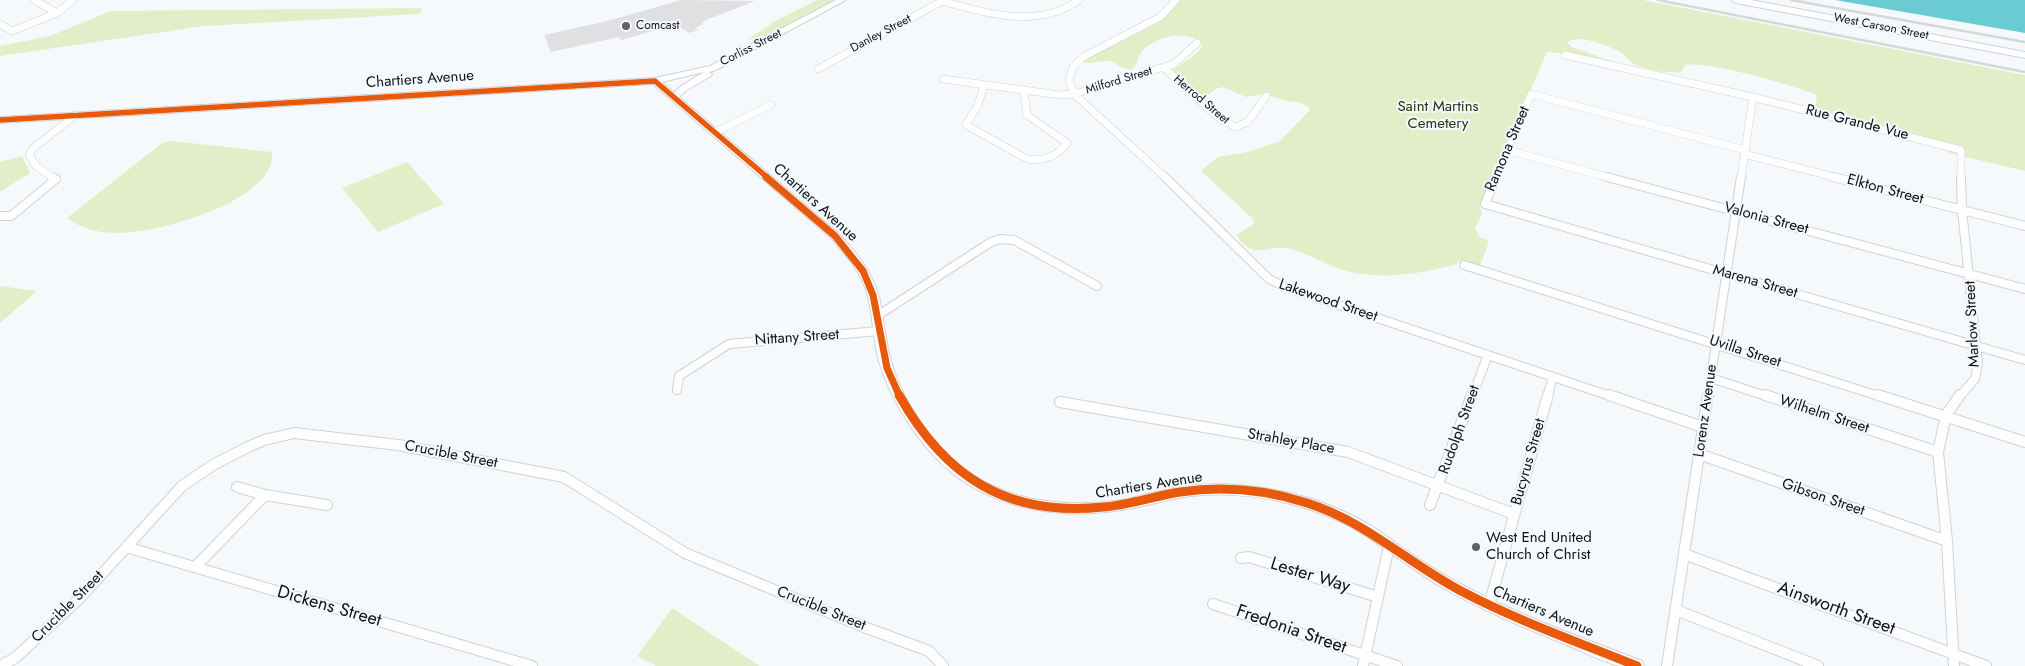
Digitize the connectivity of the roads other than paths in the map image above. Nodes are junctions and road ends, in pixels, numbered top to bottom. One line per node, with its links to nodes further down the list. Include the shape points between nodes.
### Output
1 (34, 0): 8 (street)
2 (73, 0): 8 (street)
3 (842, 0): 14 (street, Corliss Street)
4 (943, 0): 5 (street, via 966,8 1008,15 1046,15 1068,8); 15 (street, Danley Street)
5 (1079, 0)
6 (1176, 0): 21 (street, via 1160,16 1081,57 1068,76 1069,87)
7 (1736, 0): 13 (main road, West Carson Street)
8 (57, 13): 10 (street)
9 (0, 24): 10 (street)
10 (12, 31)
11 (1197, 43): 16 (street, Milford Street, via 1174,64)
12 (1565, 55): 25 (street, Rue Grande Vue)
13 (2025, 55)
14 (713, 68): 18 (street, Corliss Street); 24 (street)
15 (818, 68)
16 (1164, 68): 21 (street, Milford Street); 23 (street, Herrod Street, via 1229,125 1240,126 1248,122)
17 (943, 79): 19 (street, Milford Street)
18 (655, 81): 24 (street, Chartiers Avenue); 27 (street, Chartiers Avenue)
19 (984, 85): 20 (street, Milford Street); 20 (street, via 978,105 966,125 1022,156 1032,160 1044,159 1067,143 1027,115)
20 (1024, 91): 21 (street, Milford Street, via 1060,96)
21 (1074, 94): 47 (street, Lakewood Street, via 1137,149 1275,283)
22 (1531, 94): 30 (street, Ramona Street); 32 (street, Elkton Street)
23 (1266, 96)
24 (675, 97): 29 (street, Chartiers Avenue)
25 (1753, 97): 31 (street, Rue Grande Vue); 32 (street, Lorenz Avenue)
26 (771, 105): 29 (street)
27 (76, 115): 28 (street, Chartiers Avenue); 36 (street, via 33,148 29,155 36,166 56,179 11,216)
28 (0, 120)
29 (715, 132): 43 (street, Chartiers Avenue, via 849,250 872,293)
30 (1507, 150): 33 (street, Ramona Street); 35 (street, Valonia Street)
31 (1961, 150): 34 (street, Marlow Street)
32 (1745, 152): 34 (street, Elkton Street); 35 (street, Lorenz Avenue)
33 (1485, 204): 39 (street, Marena Street)
34 (1962, 210): 37 (street, Elkton Street); 40 (street, Marlow Street)
35 (1736, 211): 39 (street, Lorenz Avenue); 40 (street, Valonia Street)
36 (0, 216)
37 (2025, 226)
38 (1464, 265): 45 (street, Uvilla Street)
39 (1727, 274): 45 (street, Lorenz Avenue); 46 (street, Marena Street)
40 (1970, 274): 42 (street, Valonia Street); 46 (street, Marlow Street)
41 (1097, 286): 43 (street, via 1014,240 1000,239)
42 (2025, 289)
43 (876, 316): 44 (street, Chartiers Avenue)
44 (878, 331): 51 (street, Nittany Street, via 730,344 678,376); 65 (street, Chartiers Avenue, via 888,371 916,422 957,470 999,493 1036,504 1090,509 1190,491 1264,494 1299,501 1332,513 1370,532)
45 (1716, 343): 50 (street, Lorenz Avenue); 53 (street, Uvilla Street)
46 (1976, 346): 48 (street, Marena Street); 53 (street, Marlow Street, via 1978,364 1975,379)
47 (1488, 355): 49 (street, Lakewood Street); 58 (street, Rudolph Street)
48 (2025, 360)
49 (1553, 377): 54 (street, Lakewood Street); 63 (street, Bucyrus Street)
50 (1711, 378): 54 (street, Lorenz Avenue); 56 (street, Wilhelm Street)
51 (677, 390)
52 (1060, 402): 58 (street, Strahley Place, via 1348,452)
53 (1946, 415): 55 (street, Uvilla Street); 56 (street, Marlow Street)
54 (1704, 427): 57 (street, Lorenz Avenue)
55 (2025, 442)
56 (1938, 452): 64 (street, Marlow Street)
57 (1699, 454): 64 (street, Gibson Street); 67 (street, Lorenz Avenue)
58 (1439, 486): 62 (street, Rudolph Street); 63 (street, Strahley Place)
59 (237, 487): 60 (street)
60 (265, 495): 61 (street); 69 (street)
61 (327, 505)
62 (1430, 505)
63 (1514, 514): 72 (street, Bucyrus Street)
64 (1947, 541): 74 (street, Marlow Street)
65 (1389, 546): 70 (street); 72 (street, Chartiers Avenue)
66 (126, 547): 69 (street, Dickens Street); 76 (street, Crucible Street, via 80,598 15,658); 78 (street, Crucible Street, via 182,486 213,465 264,440 294,433 398,445 564,477 685,553 929,651)
67 (1684, 554): 73 (street, Lorenz Avenue); 74 (street, Ainsworth Street)
68 (1241, 558): 70 (street, Lester Way, via 1250,557)
69 (195, 567): 77 (street, Dickens Street)
70 (1378, 597): 75 (street)
71 (1213, 604): 75 (street, Fredonia Street)
72 (1489, 605): 80 (street, Chartiers Avenue)
73 (1676, 610): 81 (street, Lorenz Avenue); 82 (street)
74 (1954, 653): 83 (street, Marlow Street); 84 (street, Ainsworth Street)
75 (1364, 661): 79 (street, Fredonia Street)
76 (0, 666)
77 (532, 666)
78 (943, 666)
79 (1397, 666)
80 (1637, 666)
81 (1667, 666)
82 (1818, 666)
83 (1954, 666)
84 (1986, 666)

